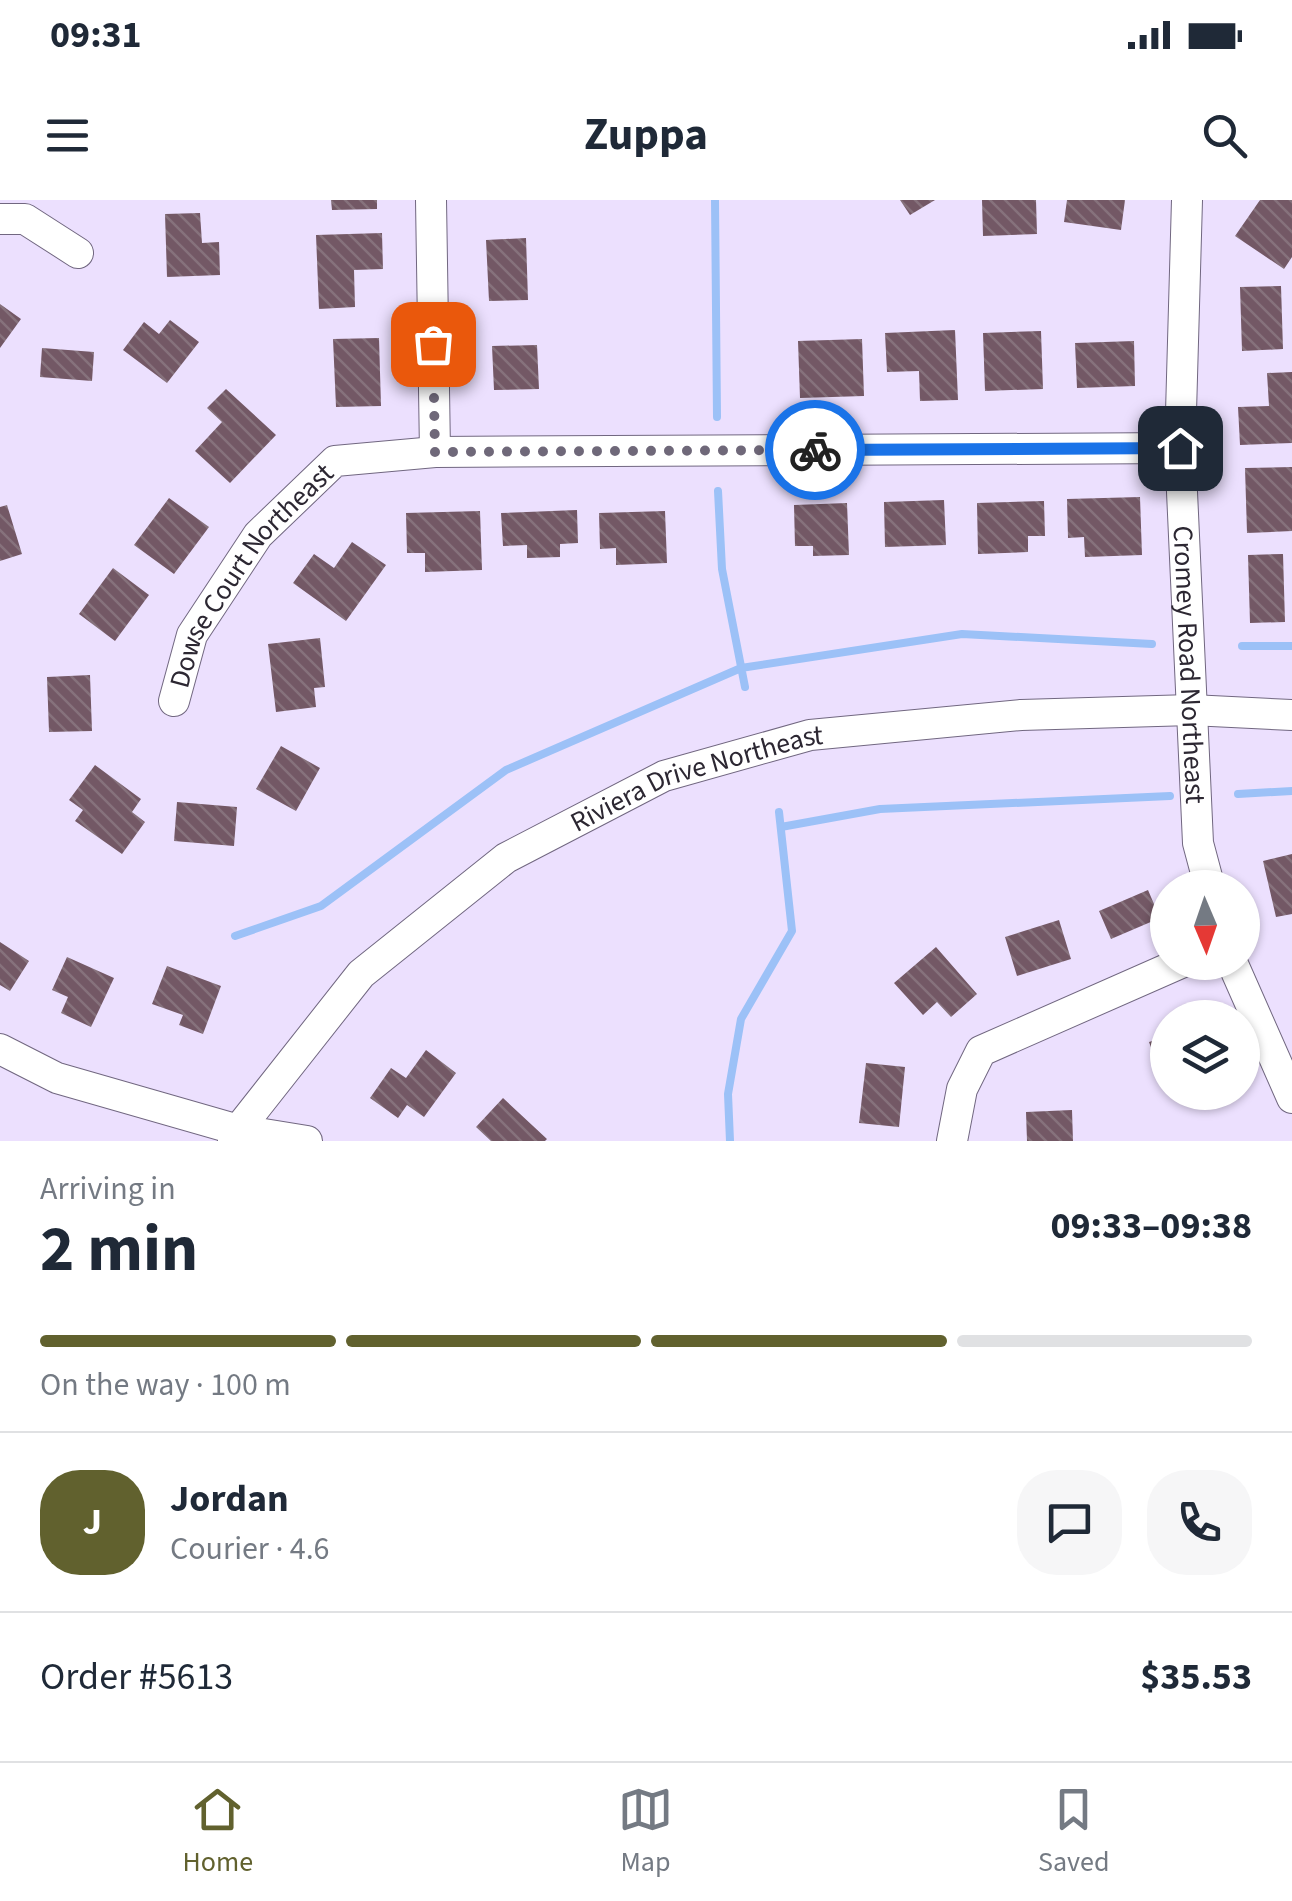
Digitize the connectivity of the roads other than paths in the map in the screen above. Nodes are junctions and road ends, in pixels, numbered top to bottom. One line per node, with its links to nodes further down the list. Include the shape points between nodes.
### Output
1 (431, 200): 6 (street)
2 (1187, 200): 5 (street, Cromey Road Northeast)
3 (0, 220): 4 (street, via 25,219)
4 (78, 253)
5 (1180, 448): 6 (street, Dowse Court Northeast); 8 (street, Cromey Road Northeast)
6 (435, 452): 7 (street, Dowse Court Northeast, via 335,461 258,535 192,635)
7 (174, 702)
8 (1191, 710): 9 (street, Riviera Drive Northeast); 10 (street, Cromey Road Northeast); 15 (street, Riviera Drive Northeast, via 1022,715 810,735 664,776 506,858 361,974)
9 (1292, 715)
10 (1205, 870)
11 (1150, 977): 17 (street, via 981,1051 962,1088)
12 (1240, 980): 14 (street)
13 (0, 1049): 15 (street, via 57,1078)
14 (1292, 1098)
15 (235, 1135): 16 (street)
16 (307, 1141)
17 (952, 1141)

